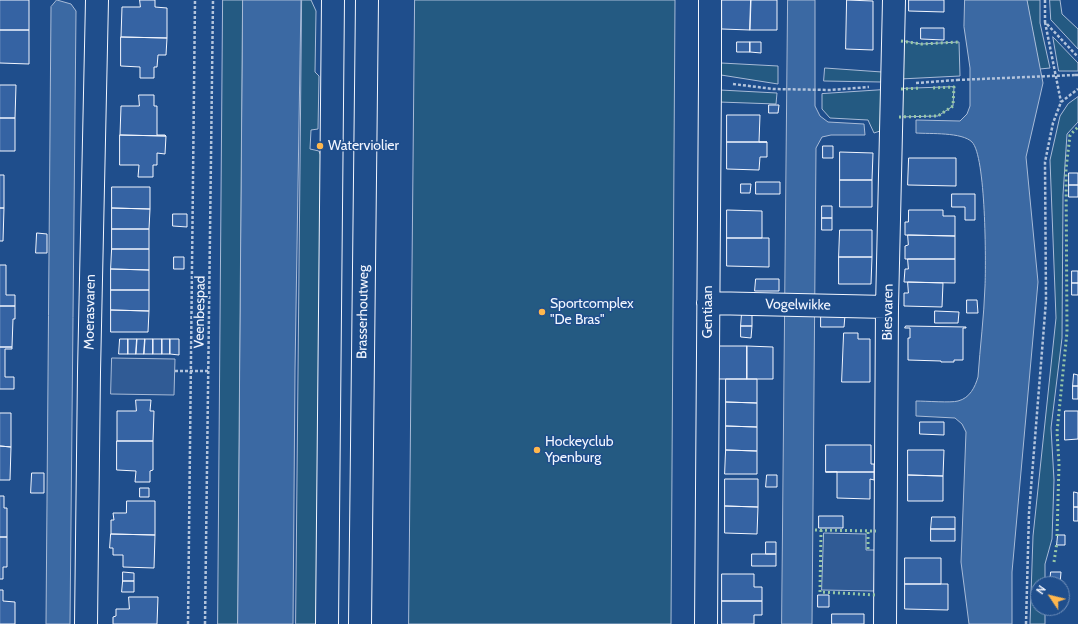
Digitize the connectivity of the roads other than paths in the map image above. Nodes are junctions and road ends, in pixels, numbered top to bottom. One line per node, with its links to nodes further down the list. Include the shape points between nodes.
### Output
1 (97, 0): 8 (street, Moerasvaren)
2 (334, 0): 9 (street)
3 (367, 0): 10 (street, Brasserhoutweg)
4 (710, 0): 6 (street, Gentiaan)
5 (894, 0): 7 (street, Biesvaren)
6 (708, 303): 7 (street, Vogelwikke); 11 (street, Gentiaan)
7 (887, 307): 12 (street, Biesvaren)
8 (86, 624)
9 (327, 624)
10 (360, 624)
11 (706, 624)
12 (885, 624)

